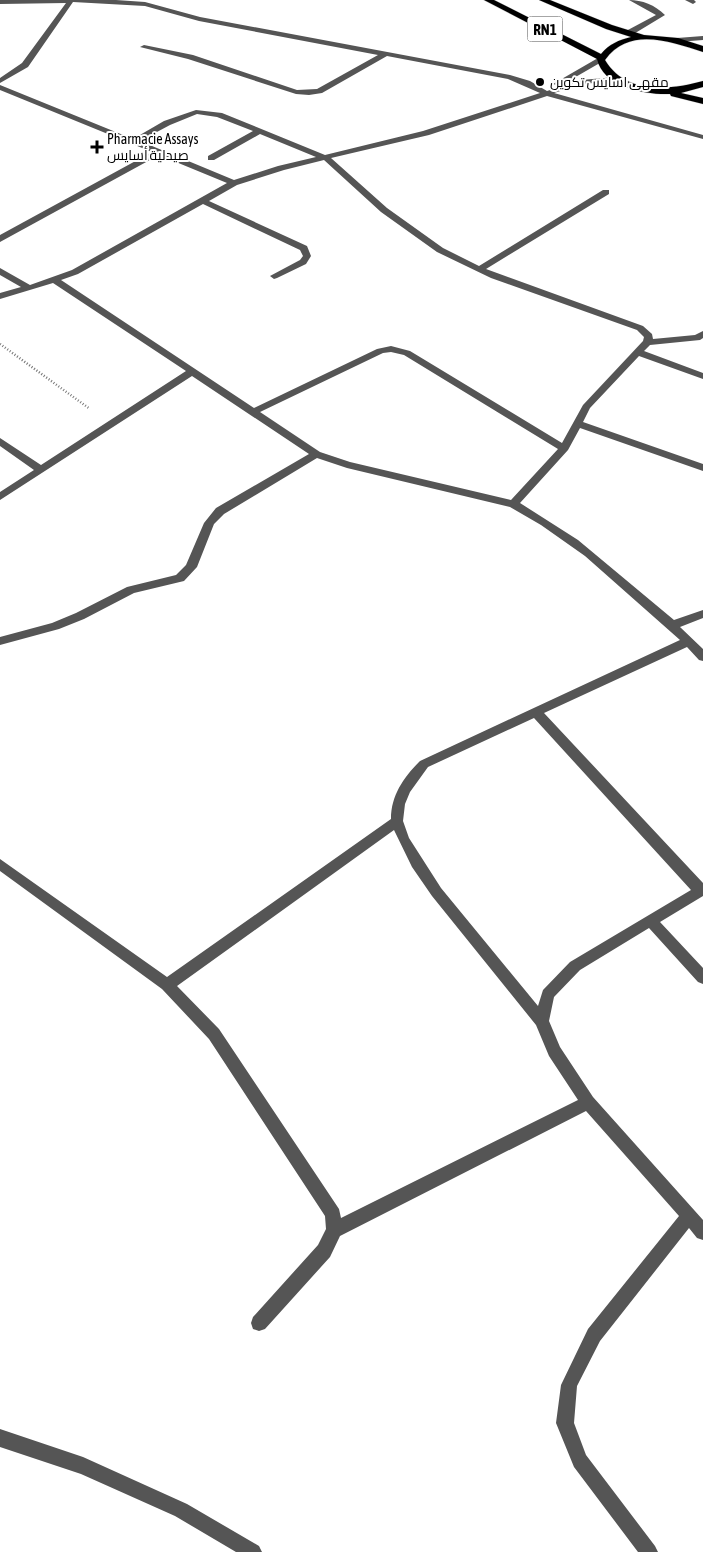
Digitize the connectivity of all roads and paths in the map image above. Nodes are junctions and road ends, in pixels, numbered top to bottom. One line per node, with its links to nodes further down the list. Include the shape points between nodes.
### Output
1 (71, 0): 5 (street); 6 (street); 16 (street, via 25,65)
2 (488, 0): 14 (highway, RN1)
3 (543, 0): 7 (highway, RN1)
4 (632, 0): 7 (street, via 661,15)
5 (111, 1): 13 (street, via 145,4 199,19)
6 (0, 2)
7 (629, 33): 8 (highway, RN1)
8 (643, 38): 10 (highway, RN1); 14 (highway, RN1, via 623,41 609,48)
9 (703, 38): 10 (street)
10 (677, 40): 12 (highway, RN1)
11 (144, 47): 13 (street, via 190,57 296,92 308,93 319,91)
12 (703, 49)
13 (385, 54): 20 (street, via 510,77)
14 (602, 59): 15 (highway, RN1, via 604,69); 20 (street)
15 (616, 78): 19 (highway, RN1, via 634,86); 20 (street, via 581,82)
16 (0, 81)
17 (703, 84): 19 (highway, RN1)
18 (0, 87): 24 (street)
19 (663, 91): 21 (highway, RN1)
20 (545, 93): 23 (street); 27 (street, via 426,133)
21 (703, 101)
22 (258, 132): 24 (street, via 219,115 196,112 167,123); 26 (street); 27 (street)
23 (703, 137)
24 (133, 142): 25 (street)
25 (158, 152): 28 (street); 31 (street)
26 (211, 158)
27 (326, 158): 28 (street); 32 (street, via 384,210 440,250)
28 (234, 183): 30 (street)
29 (606, 192): 32 (street)
30 (201, 200): 34 (street, via 304,248 307,256 303,262); 35 (street, via 122,247)
31 (0, 239)
32 (480, 269): 39 (street, via 551,298 640,328 649,336)
33 (0, 271): 36 (street)
34 (274, 276)
35 (55, 280): 36 (street); 42 (street)
36 (29, 288): 37 (street)
37 (0, 296)
38 (703, 334): 39 (street, via 697,338)
39 (647, 342): 41 (street)
40 (0, 344): 45 (path)
41 (638, 352): 43 (street); 46 (street, via 586,407)
42 (193, 371): 44 (street); 45 (street)
43 (703, 376)
44 (252, 412): 48 (street, via 380,351 391,349 407,352); 49 (street)
45 (111, 424): 51 (street)
46 (578, 424): 48 (street); 50 (street)
47 (0, 441): 51 (street)
48 (564, 448): 53 (street)
49 (316, 454): 53 (street, via 347,465); 56 (street, via 220,511 209,522 191,567 180,578 130,590 55,626)
50 (703, 468)
51 (41, 470): 52 (street)
52 (0, 497)
53 (513, 504): 55 (street, via 580,545)
54 (703, 614): 55 (street)
55 (673, 625): 57 (street)
56 (0, 641)
57 (689, 641): 58 (street); 59 (street)
58 (703, 657)
59 (536, 712): 60 (street, via 424,764 408,781 399,802); 62 (street)
60 (397, 821): 65 (street); 66 (street, via 402,840 438,892)
61 (0, 864): 65 (street)
62 (701, 890): 63 (street)
63 (651, 921): 64 (street); 66 (street, via 575,966 548,994)
64 (703, 978)
65 (167, 985): 69 (street, via 214,1034 323,1195 333,1214)
66 (542, 1022): 67 (street, via 554,1051)
67 (588, 1102): 68 (street); 69 (street)
68 (689, 1216): 70 (street); 74 (street, via 594,1335 569,1385 565,1423 580,1461)
69 (334, 1230): 71 (street, via 324,1251)
70 (703, 1232)
71 (259, 1323)
72 (0, 1438): 73 (street, via 83,1466 163,1502)
73 (253, 1552)
74 (649, 1552)

